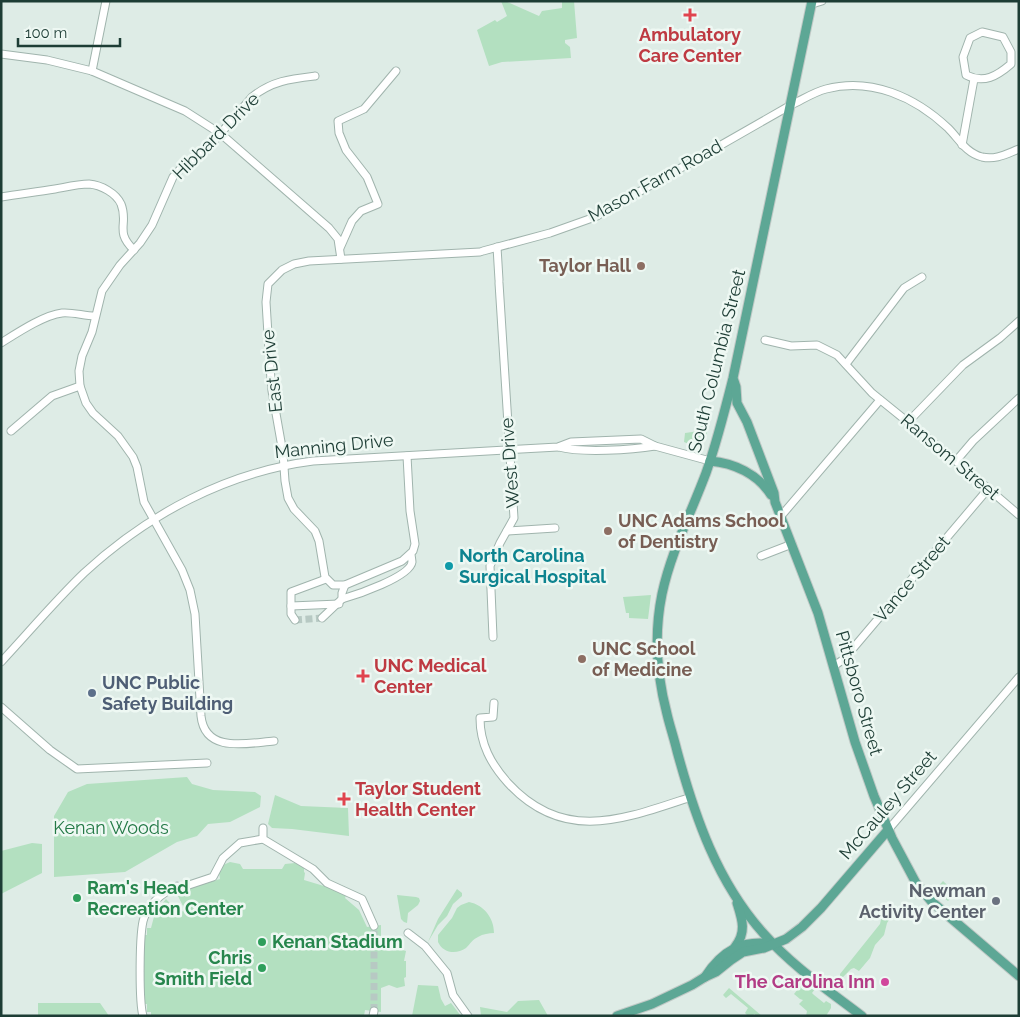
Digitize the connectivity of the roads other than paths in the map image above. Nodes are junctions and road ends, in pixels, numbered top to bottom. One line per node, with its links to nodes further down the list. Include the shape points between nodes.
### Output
1 (106, 1): 5 (street)
2 (822, 1): 3 (street)
3 (812, 3): 9 (main road, South Columbia Street)
4 (1, 54): 5 (street, via 47,60)
5 (92, 71): 10 (street, via 182,109)
6 (396, 71): 15 (street, via 364,109 338,121 346,150 367,178 378,204 361,211 352,221)
7 (315, 76): 10 (street, Hibbard Drive, via 268,86 252,98)
8 (974, 79): 8 (street, via 999,74 1012,64 1011,52 1003,38 982,32 970,38 963,57 966,75); 11 (street)
9 (791, 105): 11 (street, Mason Farm Road, via 824,89 850,84 880,88 921,107 939,120); 14 (street, Mason Farm Road, via 595,217); 25 (main road, South Columbia Street)
10 (221, 134): 15 (street, via 329,228); 16 (street, Hibbard Drive, via 173,177 156,217)
11 (962, 145): 12 (street, Mason Farm Road, via 972,153 992,158)
12 (1019, 148)
13 (1, 197): 16 (street, via 70,186 91,184 100,187 119,200 123,213 122,234)
14 (497, 247): 17 (street, Mason Farm Road, via 481,251); 31 (street, West Drive)
15 (340, 248): 17 (street)
16 (134, 250): 20 (street, Hibbard Drive, via 105,284)
17 (341, 259): 18 (street, Mason Farm Road, via 294,264)
18 (274, 277): 35 (street, East Drive, via 268,284 266,302 272,392)
19 (922, 277): 24 (street, via 904,288)
20 (94, 316): 23 (street, via 56,314); 26 (street, Hibbard Drive, via 80,365)
21 (1019, 321): 29 (street, via 963,365)
22 (765, 340): 24 (street, Ransom Street, via 791,346 818,345)
23 (1, 343)
24 (846, 364): 28 (street, Ransom Street)
25 (733, 378): 33 (main road, South Columbia Street); 37 (main road, Pittsboro Street, via 738,403)
26 (80, 386): 30 (street, via 52,396); 40 (street, Hibbard Drive, via 90,408 130,452 137,467 144,500)
27 (1019, 398): 34 (street)
28 (880, 400): 29 (street, Ransom Street); 39 (street)
29 (908, 422): 34 (street, Ransom Street)
30 (11, 431)
31 (509, 450): 32 (street, Manning Drive); 33 (street, Manning Drive, via 558,447 571,442 642,439); 42 (street, West Drive, via 514,518)
32 (406, 456): 35 (street, Manning Drive, via 313,461); 44 (street, via 415,544)
33 (710, 461): 37 (main road, Manning Drive, via 753,475); 60 (main road, South Columbia Street, via 669,570 659,627 659,665 665,706)
34 (956, 461): 36 (street, Ransom Street)
35 (284, 466): 40 (street, Manning Drive, via 225,484); 46 (street, East Drive, via 288,498 318,536)
36 (988, 489): 38 (street, Ransom Street); 54 (street, Vance Street, via 844,659)
37 (775, 502): 39 (main road, Pittsboro Street)
38 (1019, 515)
39 (781, 516): 43 (main road, Pittsboro Street)
40 (154, 519): 53 (street, Manning Drive, via 84,574); 58 (street, Hibbard Drive, via 182,570 193,600 204,729 214,740 229,744)
41 (554, 528): 42 (street)
42 (506, 531): 52 (street, West Drive, via 490,566)
43 (792, 544): 45 (street); 54 (main road, Pittsboro Street)
44 (411, 554): 47 (street, via 402,561); 48 (street, via 410,567 400,575)
45 (761, 556)
46 (326, 579): 47 (street, via 333,585); 49 (street, via 290,592)
47 (345, 585): 48 (street)
48 (341, 602): 49 (street); 50 (street)
49 (290, 606): 51 (street)
50 (322, 618)
51 (295, 620)
52 (493, 637)
53 (1, 662)
54 (834, 666): 62 (main road, Pittsboro Street, via 860,756)
55 (1019, 677): 62 (street, McCauley Street)
56 (494, 703): 60 (street, via 493,717 480,718 486,752 502,777 531,804 546,813 602,822)
57 (1, 707): 59 (street, via 77,769)
58 (274, 741)
59 (207, 763)
60 (691, 797): 64 (main road, South Columbia Street, via 710,851)
61 (263, 828): 63 (street)
62 (888, 830): 67 (main road, McCauley Street, via 811,919 786,939); 69 (main road, Pittsboro Street, via 916,883 928,898)
63 (263, 839): 65 (street, via 313,870 327,884 362,899); 71 (street, via 240,843 223,858 213,877 180,888 176,886 151,905 142,931)
64 (734, 895): 67 (main road, South Columbia Street); 68 (main road, via 743,921 741,938)
65 (374, 926)
66 (408, 933): 72 (street, via 426,946 447,973 454,995)
67 (774, 944): 68 (main road, via 759,942); 70 (main road, McCauley Street, via 743,952); 74 (main road, South Columbia Street)
68 (735, 947): 70 (main road, via 711,967)
69 (1019, 976)
70 (705, 977): 73 (main road, McCauley Street, via 666,998)
71 (143, 1016)
72 (468, 1016)
73 (617, 1016)
74 (862, 1016)

